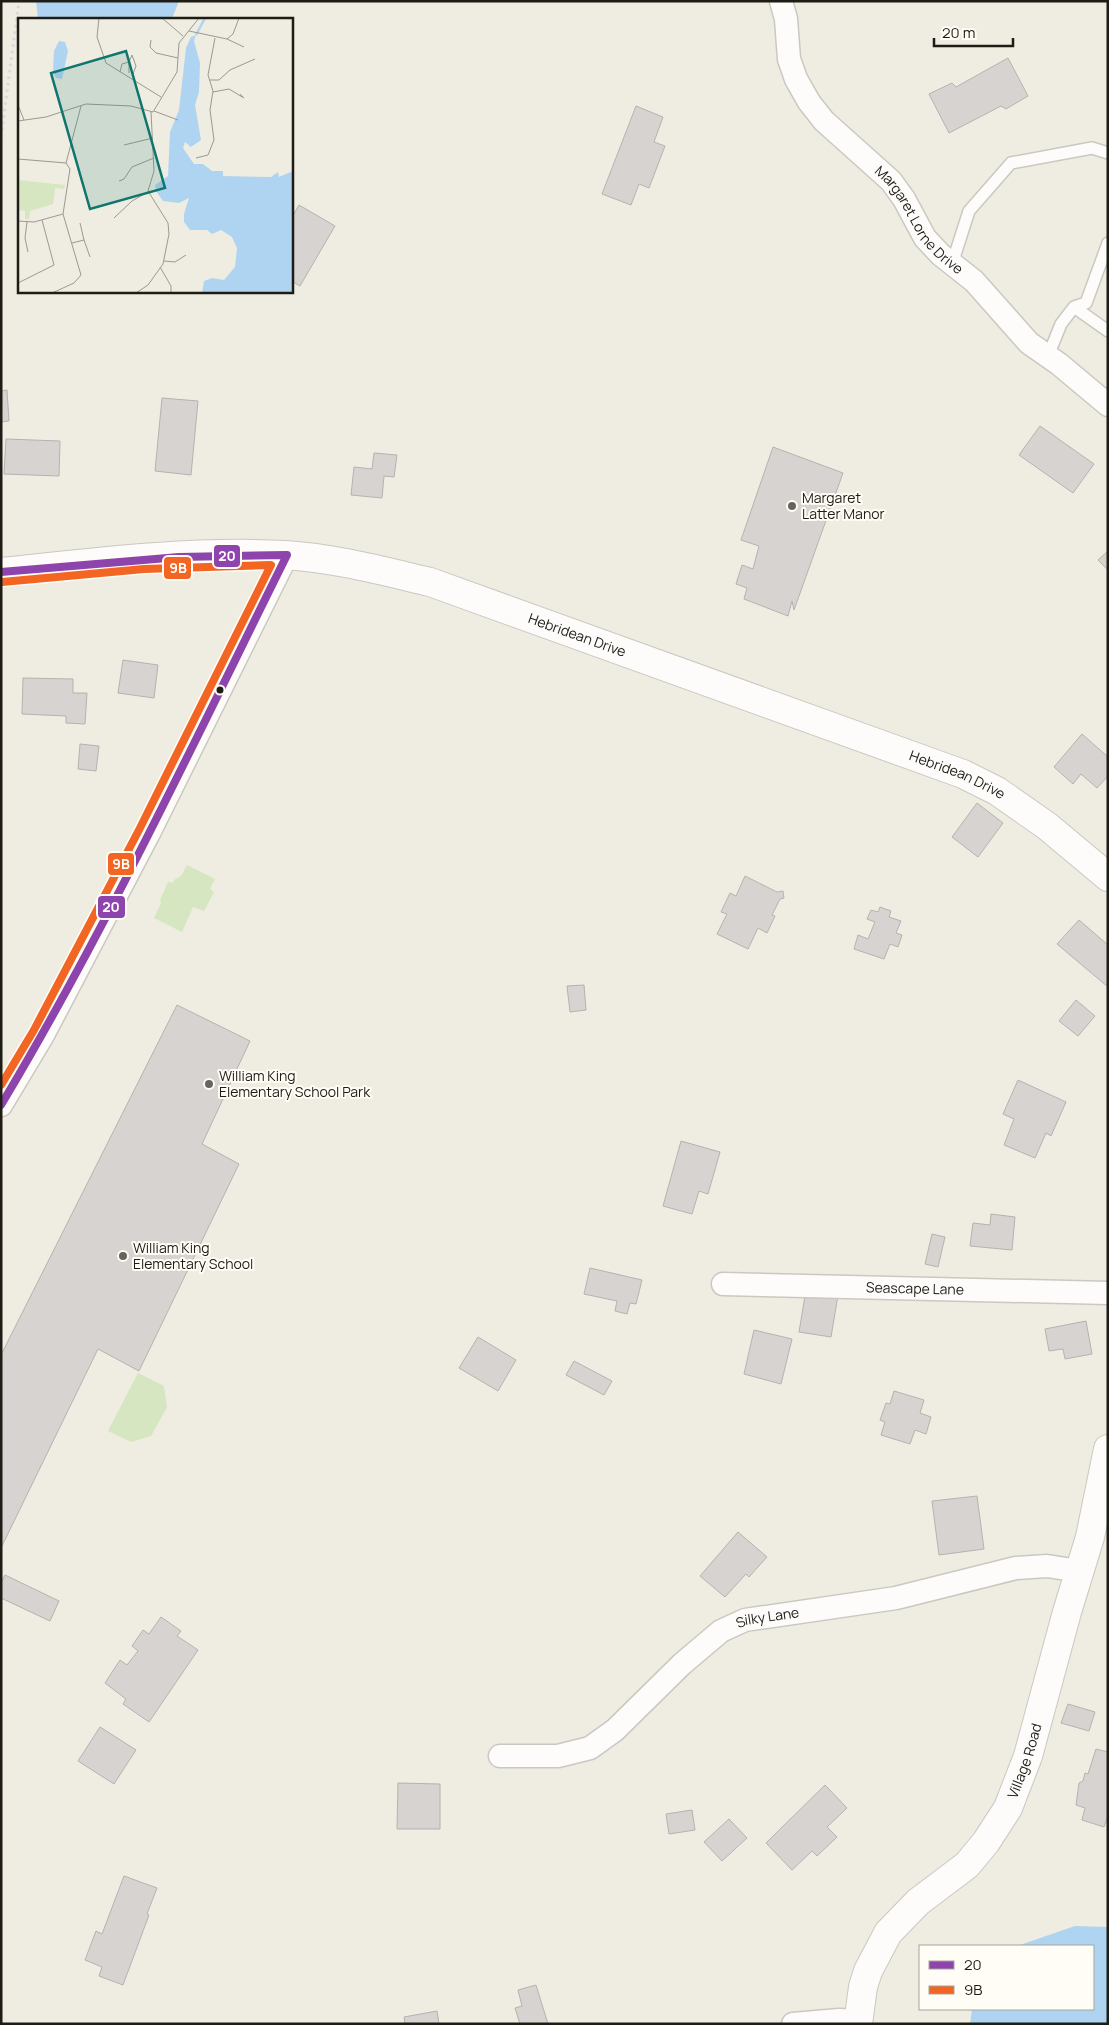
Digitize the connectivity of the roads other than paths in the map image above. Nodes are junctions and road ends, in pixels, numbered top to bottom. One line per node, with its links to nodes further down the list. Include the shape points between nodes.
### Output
1 (782, 1): 4 (street, Margaret Lorne Drive, via 789,59 808,102 831,128 891,181 925,238)
2 (1108, 153): 4 (lane, via 1092,148 1011,163 969,210)
3 (1108, 243): 5 (lane, via 1086,303)
4 (952, 264): 7 (street, Margaret Lorne Drive, via 974,281 1029,342)
5 (1074, 307): 6 (lane); 7 (lane, via 1061,324)
6 (1108, 331)
7 (1048, 356): 8 (street, Margaret Lorne Drive)
8 (1108, 405)
9 (287, 555): 10 (main road, Hebridean Drive, via 166,557); 11 (main road, Hebridean Drive, via 361,566 430,582 963,774 997,790 1047,826); 12 (street, via 140,851 43,1035)
10 (1, 572)
11 (1108, 878)
12 (1, 1105)
13 (723, 1284): 14 (street, Seascape Lane)
14 (1108, 1293)
15 (1108, 1449): 16 (main road, Village Road, via 1093,1526)
16 (1079, 1571): 17 (street, Silky Lane, via 1047,1566 1016,1568 896,1598 745,1620 730,1626 682,1664 615,1730 594,1745 558,1756); 18 (main road, Village Road, via 1042,1711 1008,1808 966,1865 905,1913 888,1933 868,1971)
17 (500, 1756)
18 (858, 2022): 19 (street, via 839,2020)
19 (793, 2024)

